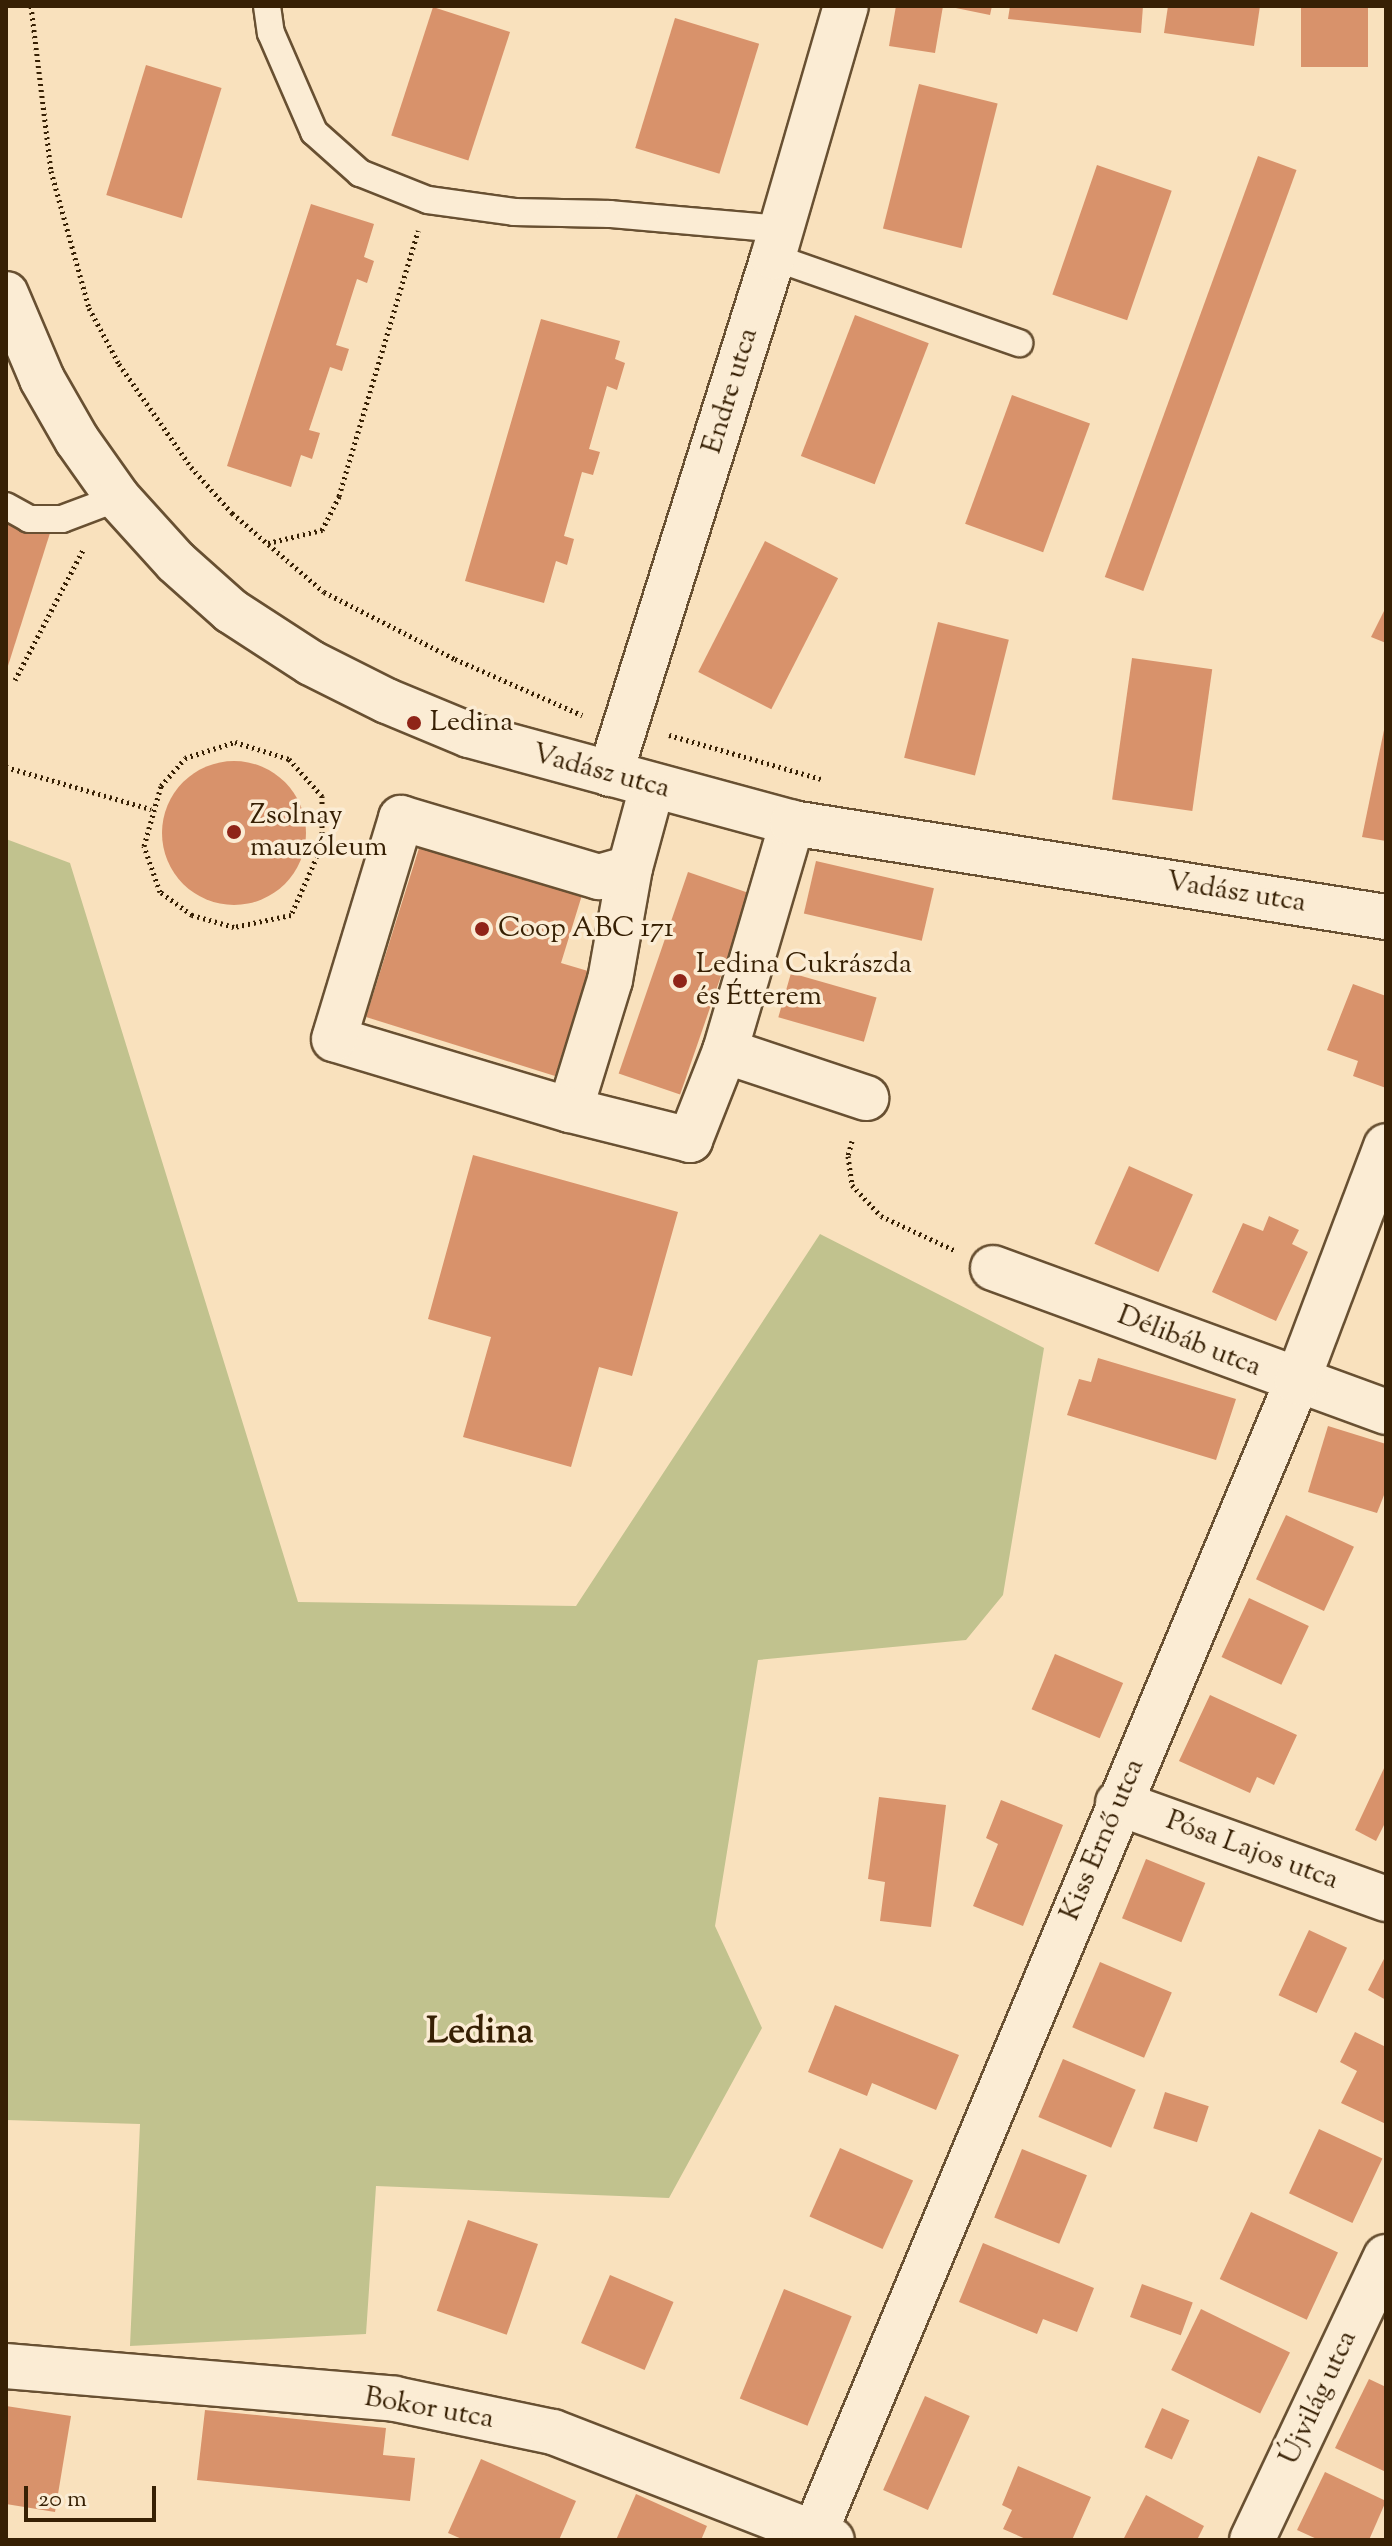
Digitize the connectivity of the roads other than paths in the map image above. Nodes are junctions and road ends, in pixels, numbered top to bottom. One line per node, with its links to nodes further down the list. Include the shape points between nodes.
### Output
1 (267, 6): 3 (lane, via 271,33 314,132 360,173 428,200 514,212 610,214)
2 (846, 6): 3 (street, Endre utca)
3 (778, 243): 5 (lane); 8 (street, Endre utca)
4 (6, 294): 6 (street, Vadász utca, via 42,379)
5 (1019, 343)
6 (118, 498): 7 (lane, via 62,519 29,519); 8 (street, Vadász utca, via 176,562 231,611 311,663 469,735)
7 (6, 506)
8 (610, 774): 9 (street, Vadász utca)
9 (652, 787): 10 (street, Vadász utca); 11 (street)
10 (792, 823): 12 (street, Vadász utca); 13 (street)
11 (630, 868): 15 (street, via 610,980); 15 (street, via 599,877 401,818 334,1039)
12 (1386, 917)
13 (725, 1051): 14 (street); 15 (street, via 690,1140)
14 (866, 1098)
15 (570, 1110)
16 (1386, 1146): 18 (street, Kiss Ernő utca)
17 (993, 1268): 18 (street, Délibáb utca)
18 (1297, 1382): 19 (street, Délibáb utca); 20 (street, Kiss Ernő utca)
19 (1386, 1412)
20 (1118, 1803): 21 (street, Pósa Lajos utca); 24 (street, Kiss Ernő utca)
21 (1386, 1899)
22 (1386, 2257): 25 (street, Újvilág utca)
23 (6, 2366): 24 (street, Bokor utca, via 395,2399 553,2432)
24 (824, 2536)
25 (1252, 2540)

